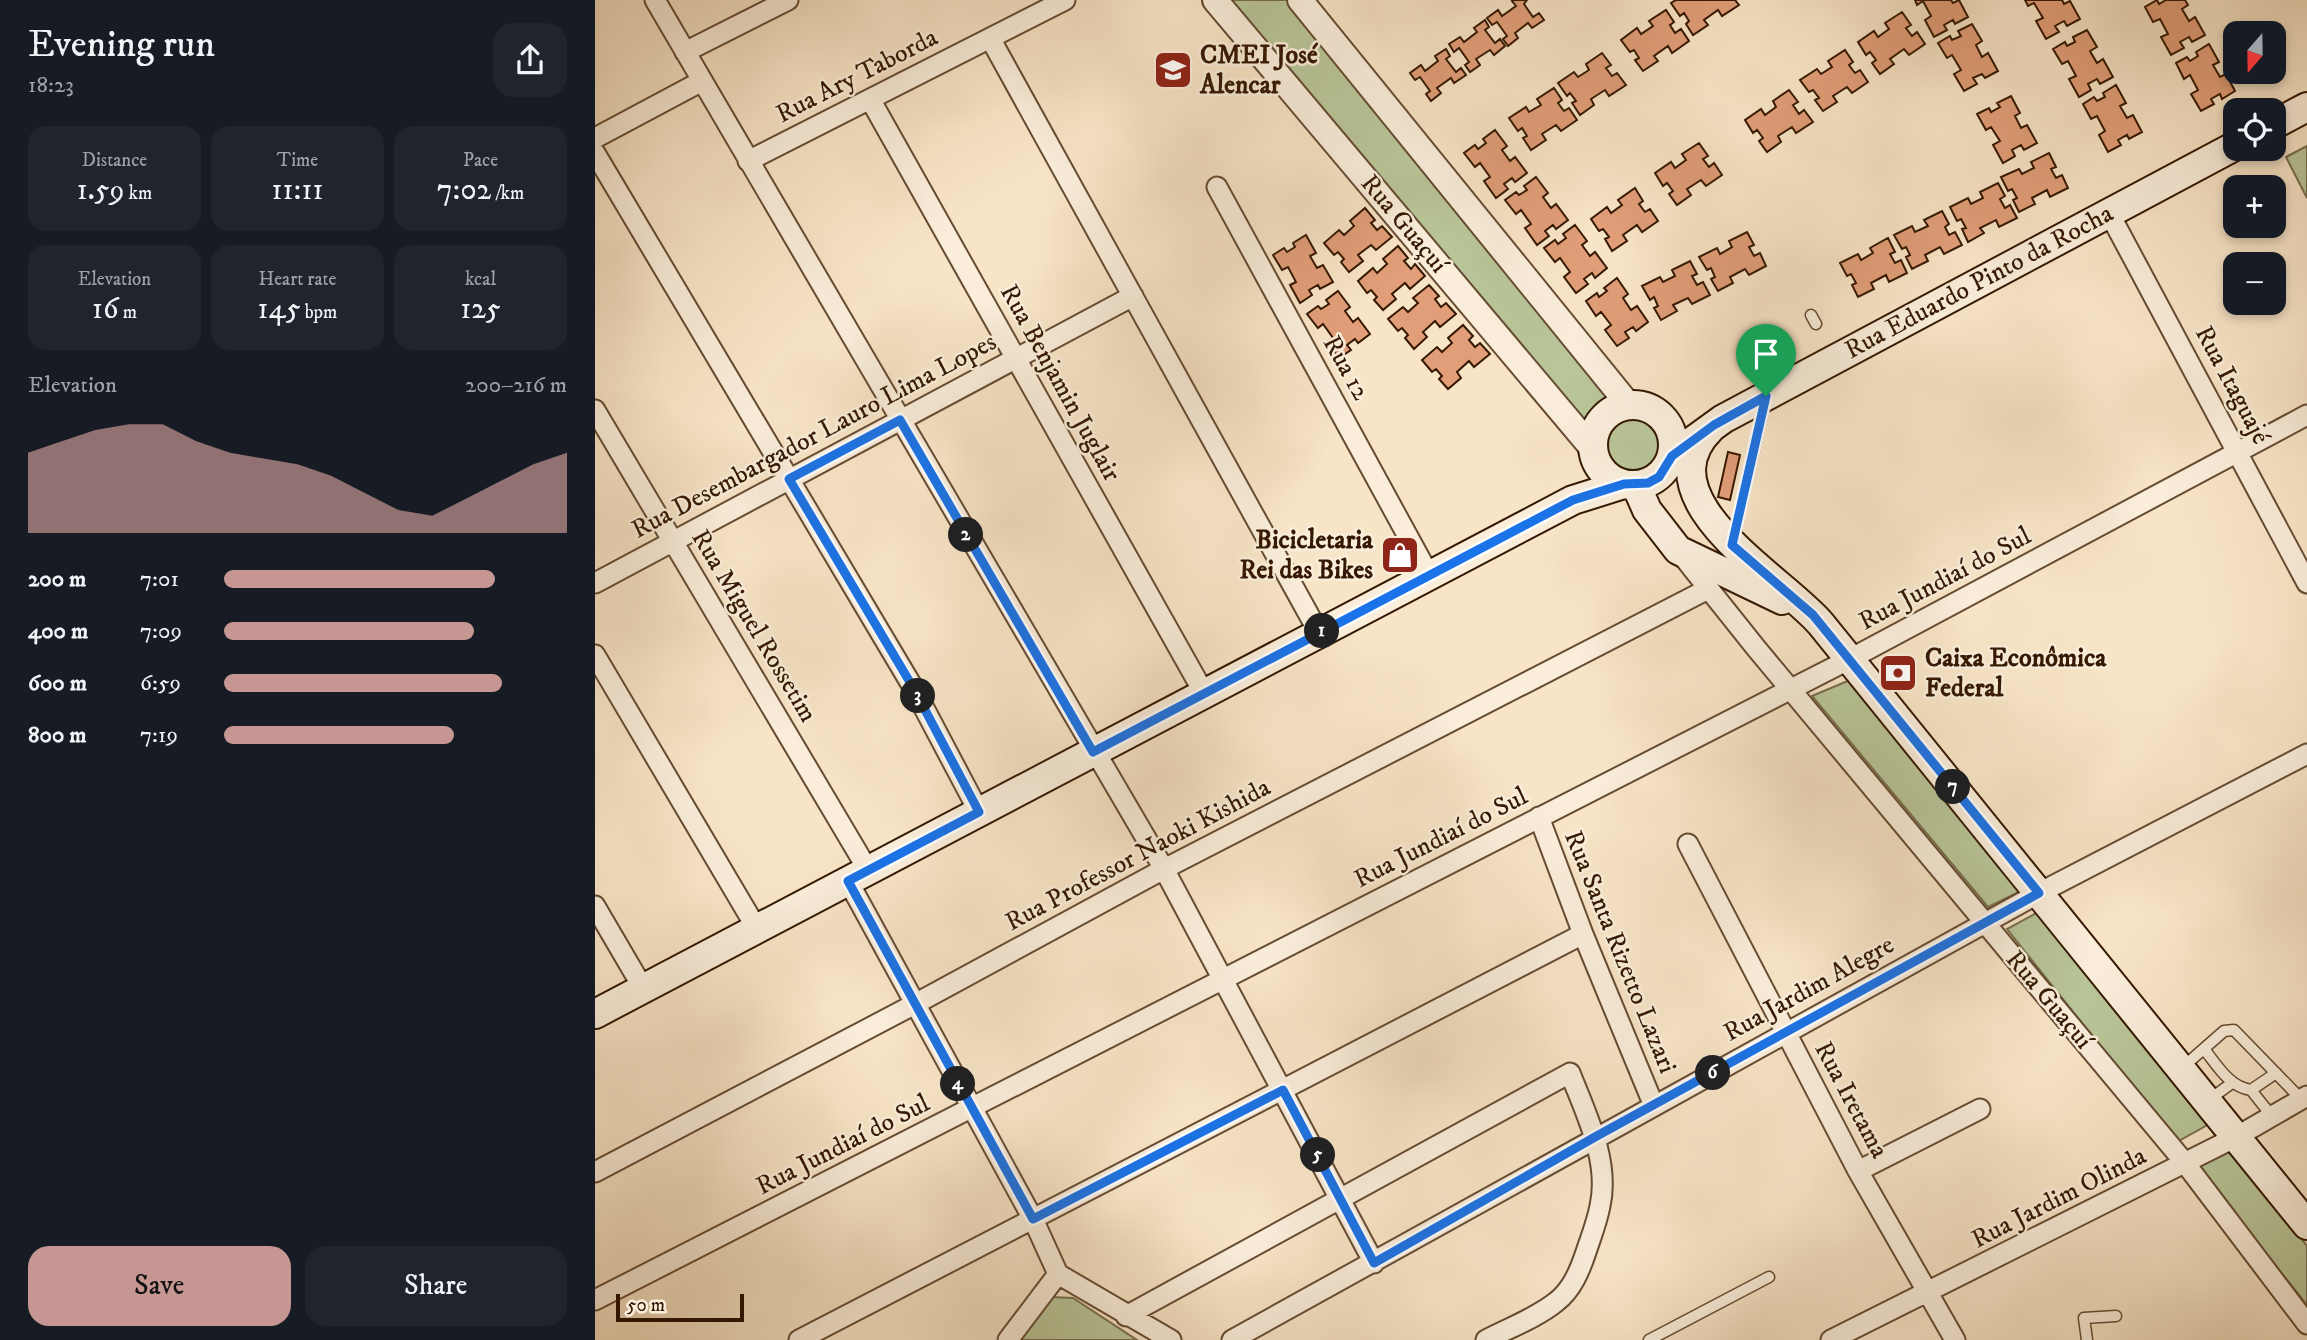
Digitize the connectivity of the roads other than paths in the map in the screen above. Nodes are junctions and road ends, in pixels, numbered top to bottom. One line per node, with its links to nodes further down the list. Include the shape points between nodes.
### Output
1 (655, 0): 7 (street)
2 (789, 0): 7 (street)
3 (1065, 0): 6 (street, Rua Ary Taborda)
4 (1215, 0): 28 (street, Rua Guaçuí)
5 (1300, 0): 21 (street)
6 (990, 38): 9 (street, Rua Ary Taborda); 18 (street)
7 (685, 52): 8 (street)
8 (702, 81): 12 (street); 15 (street)
9 (870, 99): 15 (street, Rua Ary Taborda); 19 (street, Rua Benjamin Juglair)
10 (2307, 107): 11 (main road)
11 (2286, 118)
12 (595, 138)
13 (2223, 152): 17 (main road, Rua Eduardo Pinto da Rocha)
14 (595, 153): 30 (street)
15 (748, 161): 25 (street)
16 (1217, 187): 37 (street, Rua 12)
17 (2109, 213): 20 (main road, Rua Eduardo Pinto da Rocha); 27 (street, Rua Itaguajé)
18 (1133, 296): 19 (street, Rua Desembargador Lauro Lima Lopes); 42 (street)
19 (1016, 358): 25 (street, Rua Desembargador Lauro Lima Lopes); 46 (street, Rua Benjamin Juglair)
20 (1766, 396): 26 (main road, Rua Eduardo Pinto da Rocha); 35 (lane)
21 (1628, 404): 24 (main road, via 1653,409); 28 (main road, via 1598,424)
22 (595, 410): 34 (street, Rua Miguel Rossetim)
23 (2307, 415): 27 (street, Rua Jundiaí do Sul)
24 (1663, 418): 26 (main road, Rua Eduardo Pinto da Rocha); 29 (main road, via 1674,443)
25 (900, 420): 30 (street, Rua Desembargador Lauro Lima Lopes); 47 (street)
26 (1717, 423): 29 (main road, Rua Eduardo Pinto da Rocha); 31 (main road, via 1694,453)
27 (2238, 451): 39 (street, Rua Itaguajé); 44 (street, Rua Jundiaí do Sul)
28 (1593, 452): 32 (main road, via 1605,474); 33 (main road)
29 (1670, 462): 31 (main road); 32 (main road, via 1659,477)
30 (789, 479): 34 (street, Rua Desembargador Lauro Lima Lopes); 49 (street, via 914,689)
31 (1692, 484): 35 (main road, Rua Guaçuí, via 1712,523)
32 (1630, 485): 33 (main road); 36 (main road, Rua Guaçuí)
33 (1573, 500): 37 (main road)
34 (673, 541): 38 (street, Rua Desembargador Lauro Lima Lopes); 53 (street, Rua Miguel Rossetim)
35 (1732, 545): 36 (main road, via 1711,559); 41 (main road, Rua Guaçuí)
36 (1678, 550): 40 (street, Rua Guaçuí); 41 (main road, Rua Guaçuí)
37 (1429, 575): 42 (main road)
38 (595, 583)
39 (2307, 583)
40 (1707, 589): 45 (street, Rua Guaçuí); 52 (street, Rua Professor Naoki Kishida)
41 (1813, 615): 44 (main road, Rua Guaçuí)
42 (1319, 633): 46 (main road)
43 (595, 655): 57 (street)
44 (1850, 659): 45 (street, Rua Jundiaí do Sul); 54 (main road, Rua Guaçuí)
45 (1790, 688): 50 (street, Rua Jundiaí do Sul); 56 (street, Rua Guaçuí)
46 (1205, 693): 47 (main road)
47 (1093, 752): 49 (main road); 52 (street)
48 (2307, 754): 54 (street, Rua Jardim Alegre)
49 (979, 812): 53 (main road)
50 (1539, 817): 58 (street, Rua Santa Rizetto Lazari); 59 (street, Rua Jundiaí do Sul)
51 (1688, 844): 63 (street, Rua Iretama)
52 (1164, 869): 59 (street); 61 (street, Rua Professor Naoki Kishida)
53 (858, 875): 57 (main road); 61 (street, Rua Miguel Rossetim)
54 (2039, 893): 56 (street, Rua Jardim Alegre); 65 (main road, Rua Guaçuí)
55 (595, 906): 60 (street)
56 (1985, 923): 63 (street, Rua Jardim Alegre); 78 (street, Rua Guaçuí)
57 (757, 929): 60 (main road)
58 (1583, 934): 68 (street); 72 (street, Rua Santa Rizetto Lazari)
59 (1223, 979): 68 (street); 73 (street, Rua Jundiaí do Sul)
60 (643, 988): 62 (main road)
61 (915, 1004): 73 (street, Rua Miguel Rossetim); 80 (street, Rua Professor Naoki Kishida)
62 (595, 1014)
63 (1786, 1032): 72 (street, Rua Jardim Alegre); 79 (street, Rua Iretama)
64 (2204, 1049): 65 (lane); 66 (lane, via 2224,1031 2234,1030); 67 (lane)
65 (2181, 1069): 71 (main road, Rua Guaçuí)
66 (2276, 1073): 69 (lane); 70 (lane)
67 (2232, 1083): 69 (lane); 71 (lane)
68 (1283, 1090): 81 (street); 82 (street)
69 (2251, 1090): 75 (lane)
70 (2304, 1097): 75 (street, Rua Jardim Olinda)
71 (2207, 1101): 77 (main road, Rua Guaçuí)
72 (1654, 1106): 76 (street, Rua Jardim Alegre)
73 (971, 1109): 82 (street, Rua Miguel Rossetim); 88 (street, Rua Jundiaí do Sul)
74 (1980, 1109): 79 (street)
75 (2271, 1115): 77 (street, Rua Jardim Olinda)
76 (1595, 1137): 81 (street, via 1570,1073); 84 (street, Rua Jardim Alegre); 97 (street, via 1601,1205 1579,1272 1557,1302)
77 (2236, 1137): 78 (street, Rua Jardim Olinda); 83 (main road, Rua Guaçuí)
78 (2185, 1163): 87 (street, Rua Jardim Olinda); 91 (street, Rua Guaçuí)
79 (1858, 1171): 87 (street, Rua Iretama)
80 (595, 1172)
81 (1342, 1199): 84 (street); 90 (street)
82 (1033, 1219): 85 (street, Rua Miguel Rossetim); 93 (street)
83 (2307, 1225)
84 (1374, 1263): 96 (street, Rua Jardim Alegre)
85 (1058, 1274): 90 (street); 94 (street)
86 (1769, 1277): 92 (lane)
87 (1928, 1293): 99 (street, Rua Jardim Olinda); 100 (street, Rua Iretama)
88 (595, 1300)
89 (2116, 1315): 101 (lane, via 2084,1318)
90 (1126, 1316): 95 (street)
91 (2307, 1324)
92 (1667, 1336): 98 (lane)
93 (799, 1340)
94 (1007, 1340)
95 (1171, 1340)
96 (1232, 1340)
97 (1486, 1340)
98 (1649, 1340)
99 (1831, 1340)
100 (1955, 1340)
101 (2087, 1340)

